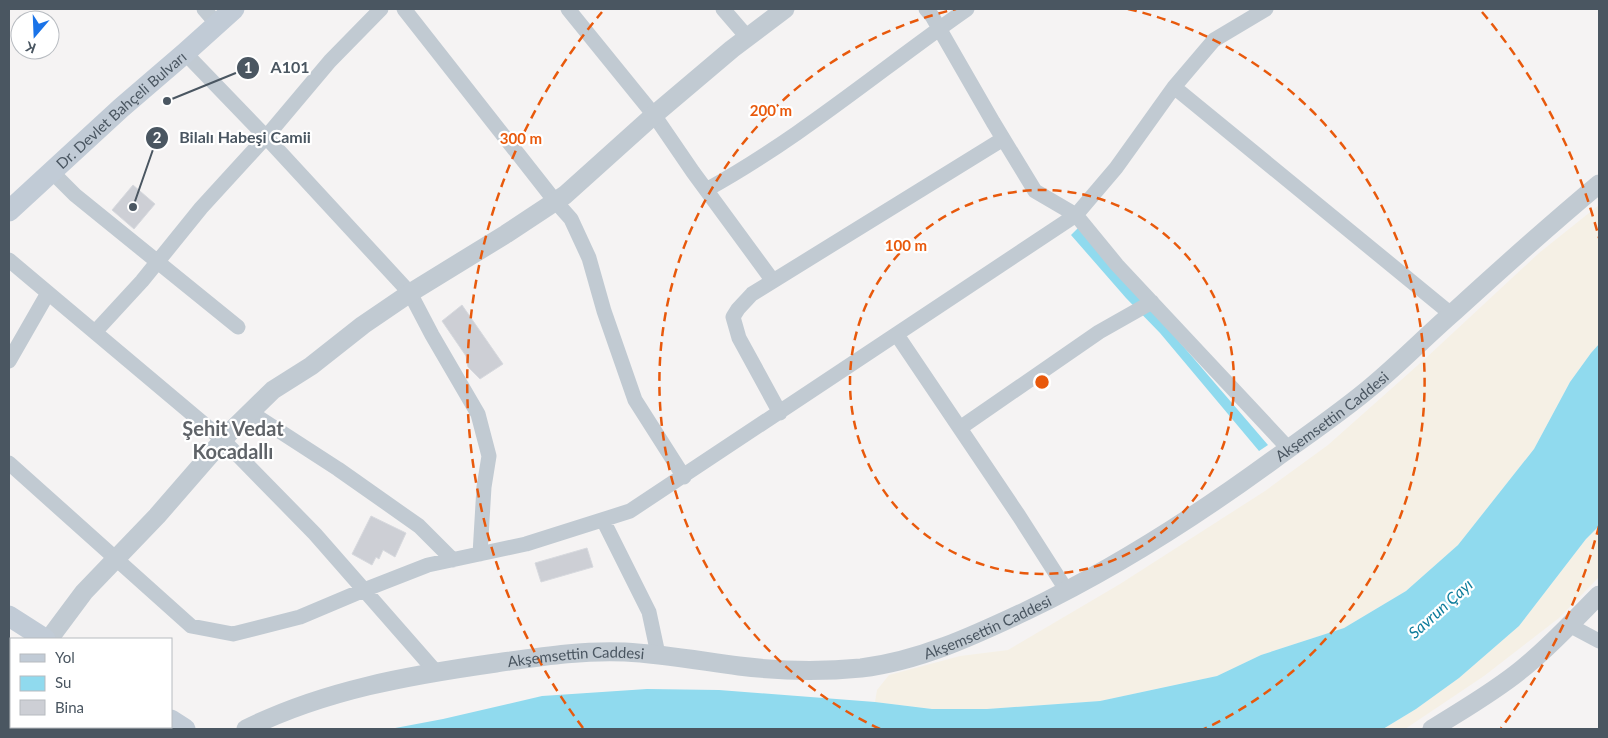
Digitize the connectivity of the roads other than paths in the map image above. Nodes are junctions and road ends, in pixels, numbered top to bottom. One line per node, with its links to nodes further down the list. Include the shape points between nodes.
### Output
1 (234, 9): 10 (main road, Dr. Devlet Bahçeli Bulvarı)
2 (381, 9): 16 (street, via 330,61)
3 (404, 9): 21 (street)
4 (568, 9): 15 (street)
5 (723, 9): 12 (street)
6 (785, 9): 12 (street)
7 (926, 9): 11 (street)
8 (968, 9): 11 (street)
9 (1264, 9): 14 (street, via 1214,40)
10 (210, 16): 13 (main road, Dr. Devlet Bahçeli Bulvarı)
11 (939, 28): 17 (street); 20 (street, via 818,118)
12 (748, 38): 15 (street)
13 (185, 53): 16 (street); 18 (main road, Dr. Devlet Bahçeli Bulvarı)
14 (1174, 87): 23 (street, via 1116,168); 30 (street)
15 (654, 115): 20 (street); 21 (street)
16 (266, 137): 25 (street); 28 (street)
17 (1003, 139): 23 (street, via 1035,191); 26 (street)
18 (51, 171): 22 (main road, Dr. Devlet Bahçeli Bulvarı); 25 (street, via 75,195)
19 (1599, 184): 30 (street, Akşemsettin Caddesi)
20 (706, 190): 26 (street)
21 (556, 201): 28 (street); 41 (street, via 571,219 589,258 635,400)
22 (9, 211)
23 (1076, 215): 29 (street); 33 (street)
24 (9, 260): 27 (street)
25 (158, 261): 31 (street); 32 (street)
26 (773, 282): 36 (street, via 752,294 733,317 739,338)
27 (48, 293): 32 (street); 34 (street)
28 (410, 293): 35 (street, via 273,390); 43 (street, via 478,414 489,456)
29 (1152, 302): 37 (street, via 1099,332); 39 (street)
30 (1451, 314): 39 (street, Akşemsettin Caddesi, via 1369,388)
31 (238, 327)
32 (95, 332): 38 (street)
33 (897, 334): 36 (street); 37 (street)
34 (9, 361)
35 (250, 412): 38 (street); 45 (street, via 419,526)
36 (780, 413): 41 (street)
37 (960, 428): 47 (street)
38 (223, 440): 44 (street); 46 (street, via 315,534)
39 (1289, 449): 47 (street, Akşemsettin Caddesi, via 1156,540)
40 (9, 463): 44 (street)
41 (684, 476): 42 (street, via 630,511)
42 (603, 520): 43 (street, via 526,544); 54 (street, via 649,612)
43 (480, 554): 45 (street)
44 (116, 558): 46 (street, via 191,626 233,634 300,618); 52 (street)
45 (453, 560): 46 (street, via 428,565)
46 (364, 590): 55 (street)
47 (1067, 591): 54 (street, Akşemsettin Caddesi, via 938,650 896,662 830,670 792,670)
48 (1599, 595): 50 (street)
49 (9, 616): 51 (main road)
50 (1569, 625): 53 (street); 59 (street, via 1520,671)
51 (45, 638)
52 (48, 638)
53 (1599, 641)
54 (658, 654): 55 (street, Akşemsettin Caddesi, via 570,654)
55 (436, 672): 58 (street, Akşemsettin Caddesi, via 338,694)
56 (172, 721): 57 (main road)
57 (185, 729)
58 (246, 729)
59 (1432, 729)

